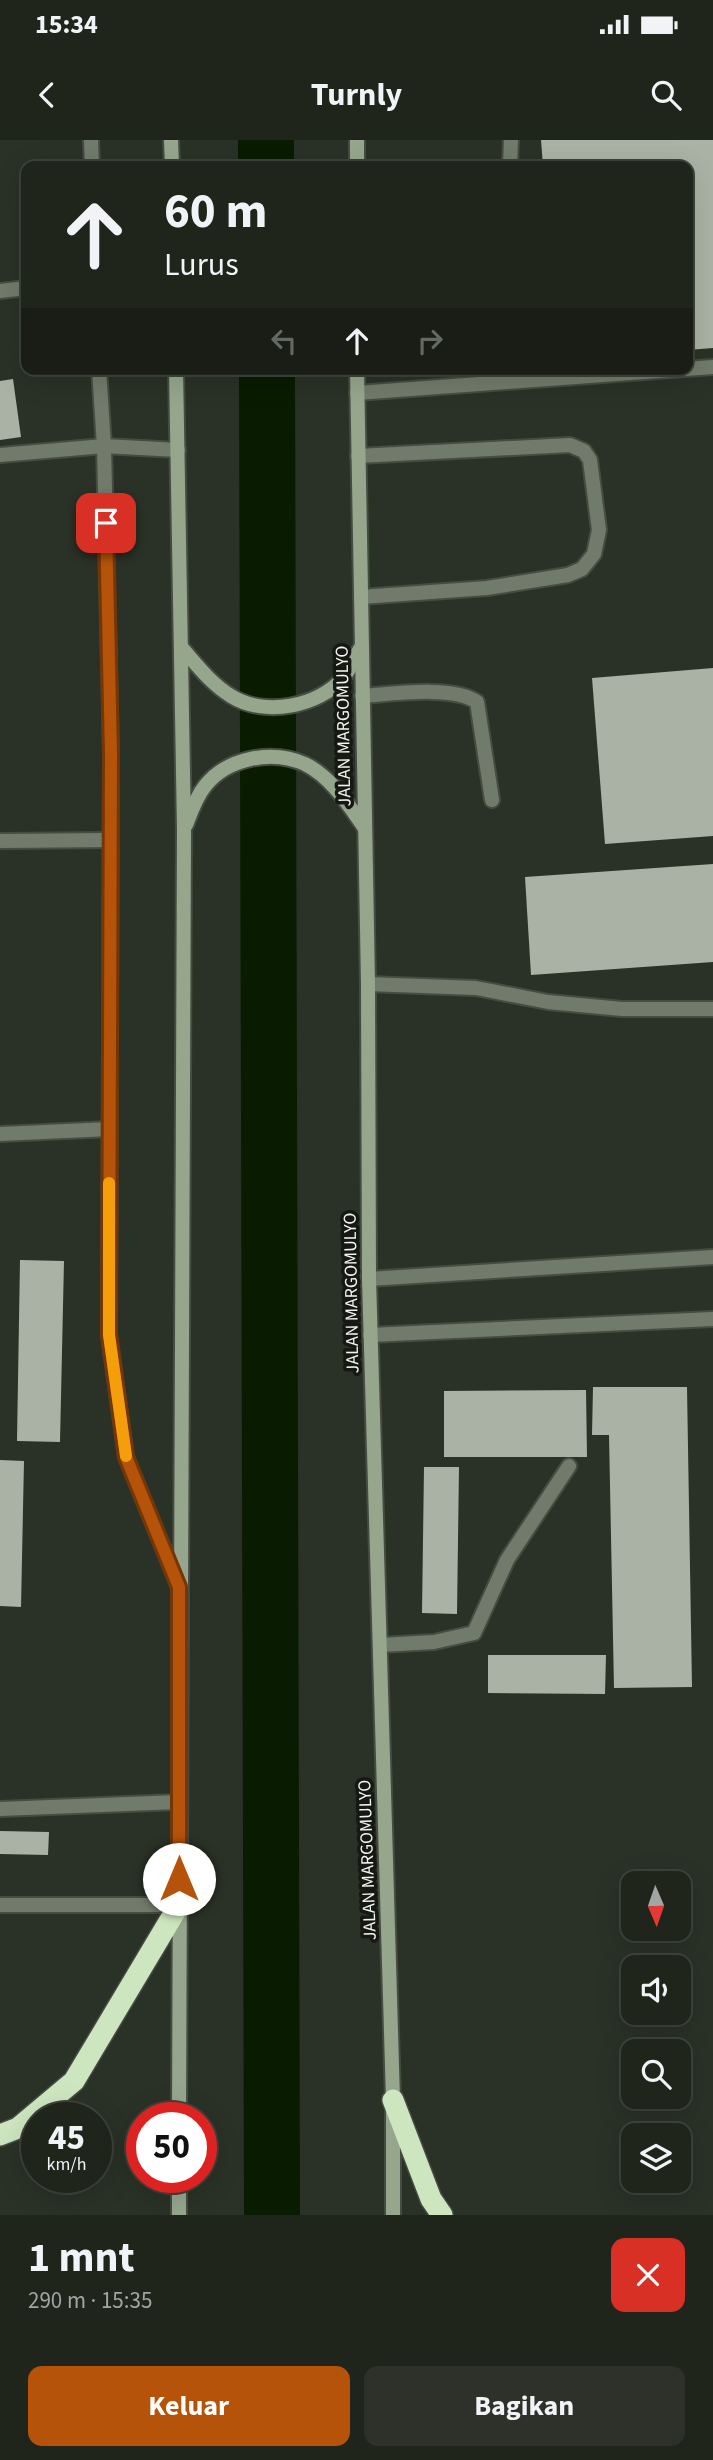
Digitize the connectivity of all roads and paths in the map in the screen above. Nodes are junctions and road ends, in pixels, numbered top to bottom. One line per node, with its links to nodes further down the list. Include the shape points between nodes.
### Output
1 (91, 140): 5 (street)
2 (171, 140): 6 (main road)
3 (357, 140): 7 (main road)
4 (511, 140): 8 (street)
5 (92, 161)
6 (172, 161)
7 (357, 161)
8 (510, 161)
9 (21, 289): 10 (street)
10 (0, 291)
11 (713, 367): 12 (street)
12 (693, 368)
13 (99, 375): 18 (street)
14 (176, 375): 19 (main road)
15 (357, 375): 17 (main road, JALAN MARGOMULYO)
16 (603, 375): 17 (street)
17 (357, 393): 21 (main road, JALAN MARGOMULYO)
18 (104, 446): 19 (street); 20 (street); 29 (street)
19 (178, 450): 24 (main road)
20 (0, 455)
21 (358, 456): 22 (main road, JALAN MARGOMULYO); 22 (street, via 570,445 584,451 590,460 599,530 594,554 582,569 568,575 487,588)
22 (361, 597): 23 (main road, JALAN MARGOMULYO)
23 (361, 646): 24 (main road, via 344,677 307,702 272,708 231,696); 25 (main road, JALAN MARGOMULYO)
24 (181, 647): 28 (main road)
25 (362, 695): 26 (street, via 429,693 469,696 477,702); 27 (main road, JALAN MARGOMULYO)
26 (492, 800)
27 (364, 827): 28 (main road, via 344,799 304,763 252,758 227,767 206,785); 31 (main road, JALAN MARGOMULYO)
28 (184, 829): 40 (main road)
29 (111, 840): 30 (street); 33 (street)
30 (0, 841)
31 (368, 984): 32 (street, via 476,988 548,1002 622,1009); 36 (main road, JALAN MARGOMULYO)
32 (713, 1009)
33 (110, 1129): 34 (street); 40 (street, via 109,1335 126,1457)
34 (0, 1134)
35 (713, 1257): 36 (street)
36 (369, 1279): 38 (main road, JALAN MARGOMULYO)
37 (713, 1319): 38 (street)
38 (370, 1335): 41 (main road, JALAN MARGOMULYO)
39 (569, 1466): 41 (street, via 507,1560 474,1633 435,1642)
40 (179, 1587): 42 (main road)
41 (380, 1645): 46 (main road, JALAN MARGOMULYO)
42 (178, 1802): 43 (street); 45 (main road)
43 (0, 1810)
44 (0, 1905): 45 (street)
45 (179, 1905): 47 (main road); 48 (highway, via 74,2081 18,2128)
46 (393, 2100): 51 (main road, JALAN MARGOMULYO); 52 (highway)
47 (179, 2102)
48 (0, 2135)
49 (179, 2193): 50 (main road)
50 (179, 2215)
51 (393, 2215)
52 (442, 2215)

